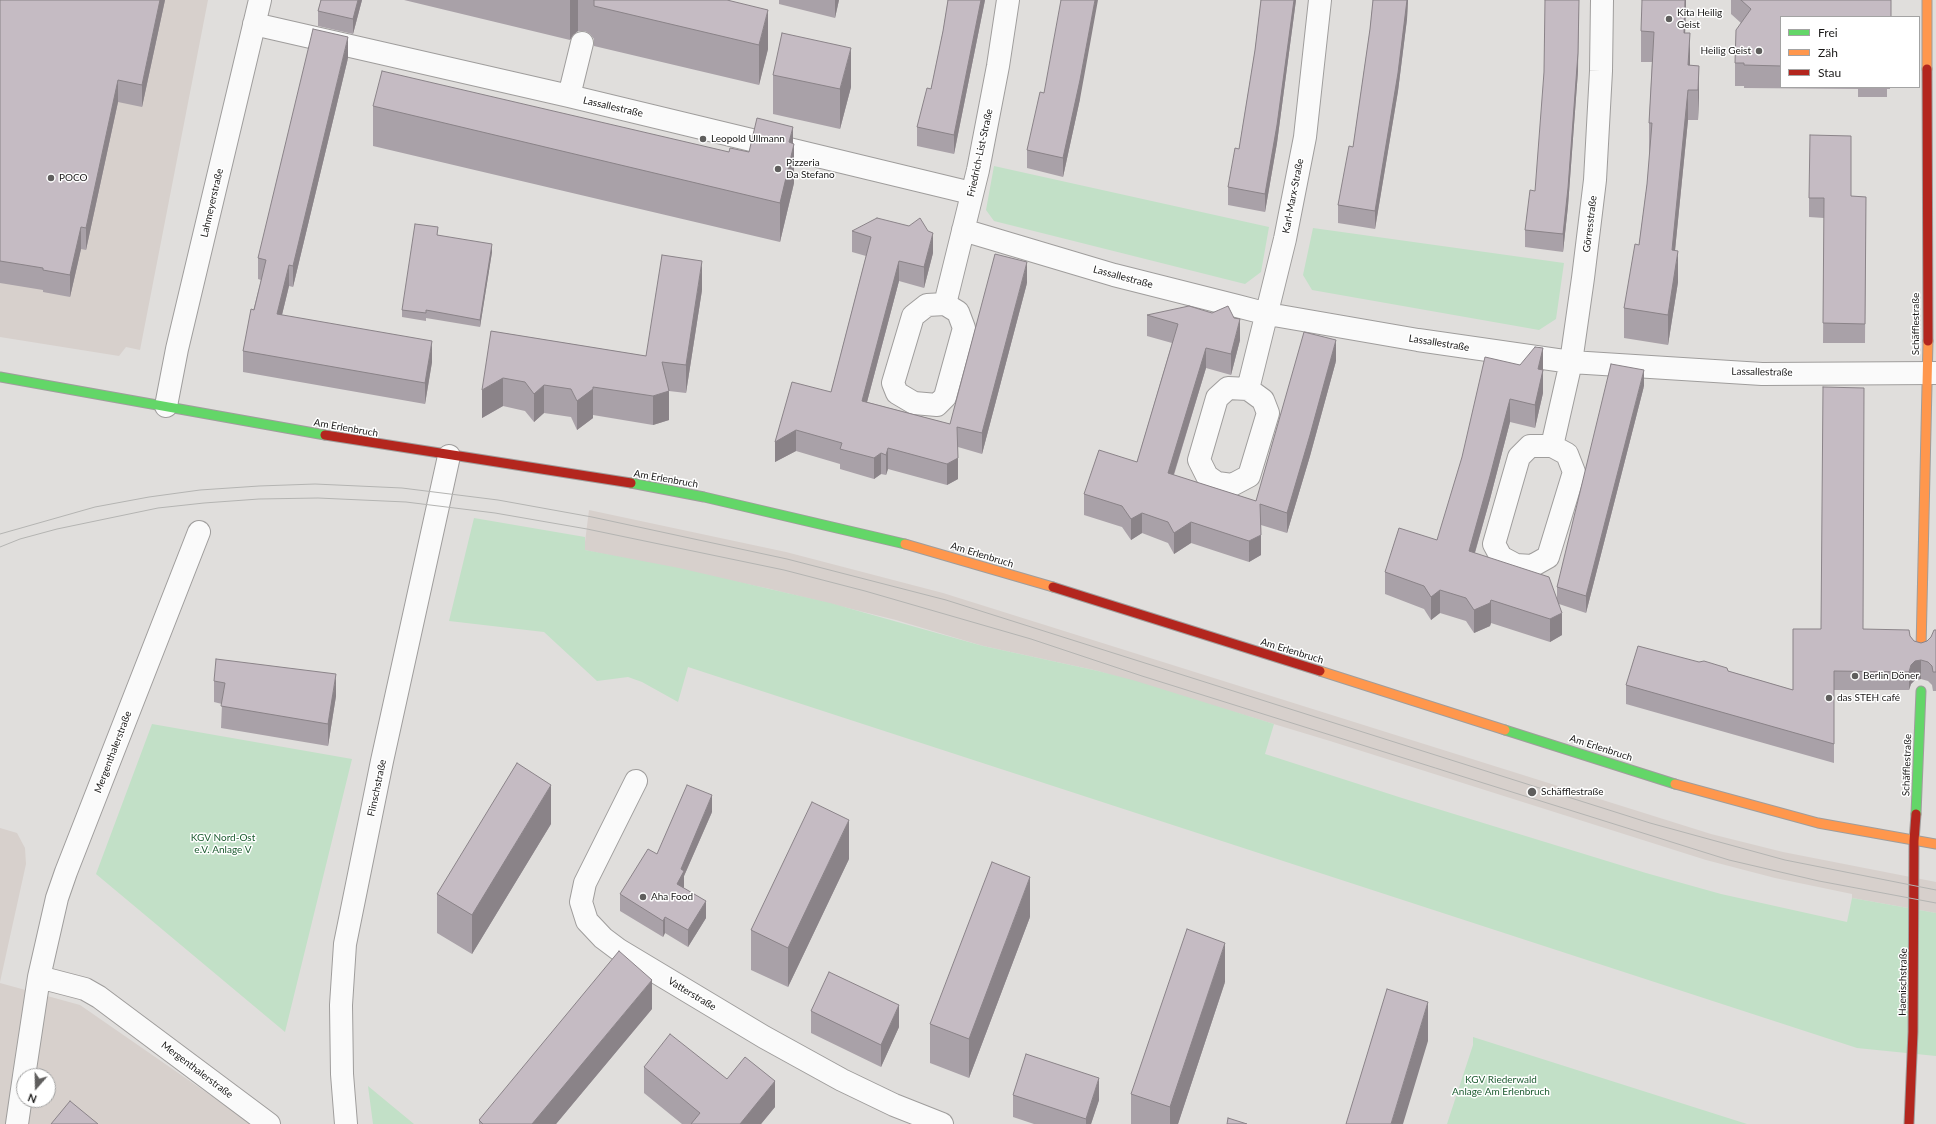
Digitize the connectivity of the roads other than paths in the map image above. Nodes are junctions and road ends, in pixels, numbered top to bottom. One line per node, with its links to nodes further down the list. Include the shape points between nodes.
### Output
1 (260, 0): 6 (street, Lahmeyerstraße)
2 (1008, 0): 9 (street, Friedrich-List-Straße, via 998,66)
3 (1320, 0): 12 (street, Karl-Marx-Straße, via 1305,137)
4 (1602, 0): 13 (street, Görresstraße, via 1595,180)
5 (1927, 0): 14 (main road, Schäfflestraße)
6 (254, 24): 8 (street, Lassallestraße); 17 (street, Lahmeyerstraße, via 177,349)
7 (582, 43): 8 (street)
8 (569, 96): 9 (street, Lassallestraße)
9 (972, 193): 10 (street, Friedrich-List-Straße)
10 (963, 230): 11 (street, Friedrich-List-Straße); 12 (street, Lassallestraße, via 1114,275)
11 (945, 304)
12 (1268, 314): 13 (street, Lassallestraße, via 1418,340); 16 (street, Karl-Marx-Straße)
13 (1571, 362): 14 (street, Lassallestraße, via 1762,374); 18 (street, Görresstraße)
14 (1932, 373): 21 (main road, Schäfflestraße)
15 (0, 377): 17 (main road, Am Erlenbruch)
16 (1248, 389)
17 (166, 406): 19 (main road, Am Erlenbruch)
18 (1552, 446): 18 (street, via 1530,446 1519,457 1494,544 1501,557 1516,565 1532,566 1548,557 1574,472 1567,454)
19 (449, 456): 24 (main road, Am Erlenbruch, via 704,497 920,548 1096,600 1710,794 1818,823); 31 (street, Flinschstraße, via 345,944 341,1005)
20 (199, 532): 26 (street, Mergenthalerstraße, via 66,872 57,898)
21 (1921, 648)
22 (1921, 691): 24 (main road, Schäfflestraße)
23 (636, 781): 32 (street, Vatterstraße, via 584,884 581,902 587,921 619,950 764,1037 842,1080)
24 (1914, 841): 25 (main road, Am Erlenbruch); 33 (main road, Haenischstraße, via 1913,1032)
25 (1936, 844)
26 (39, 977): 27 (street, Mergenthalerstraße); 30 (street, Mergenthalerstraße, via 85,989 99,997)
27 (25, 1068)
28 (19, 1108): 29 (street, Mergenthalerstraße)
29 (17, 1124)
30 (269, 1124)
31 (346, 1124)
32 (942, 1124)
33 (1909, 1124)

